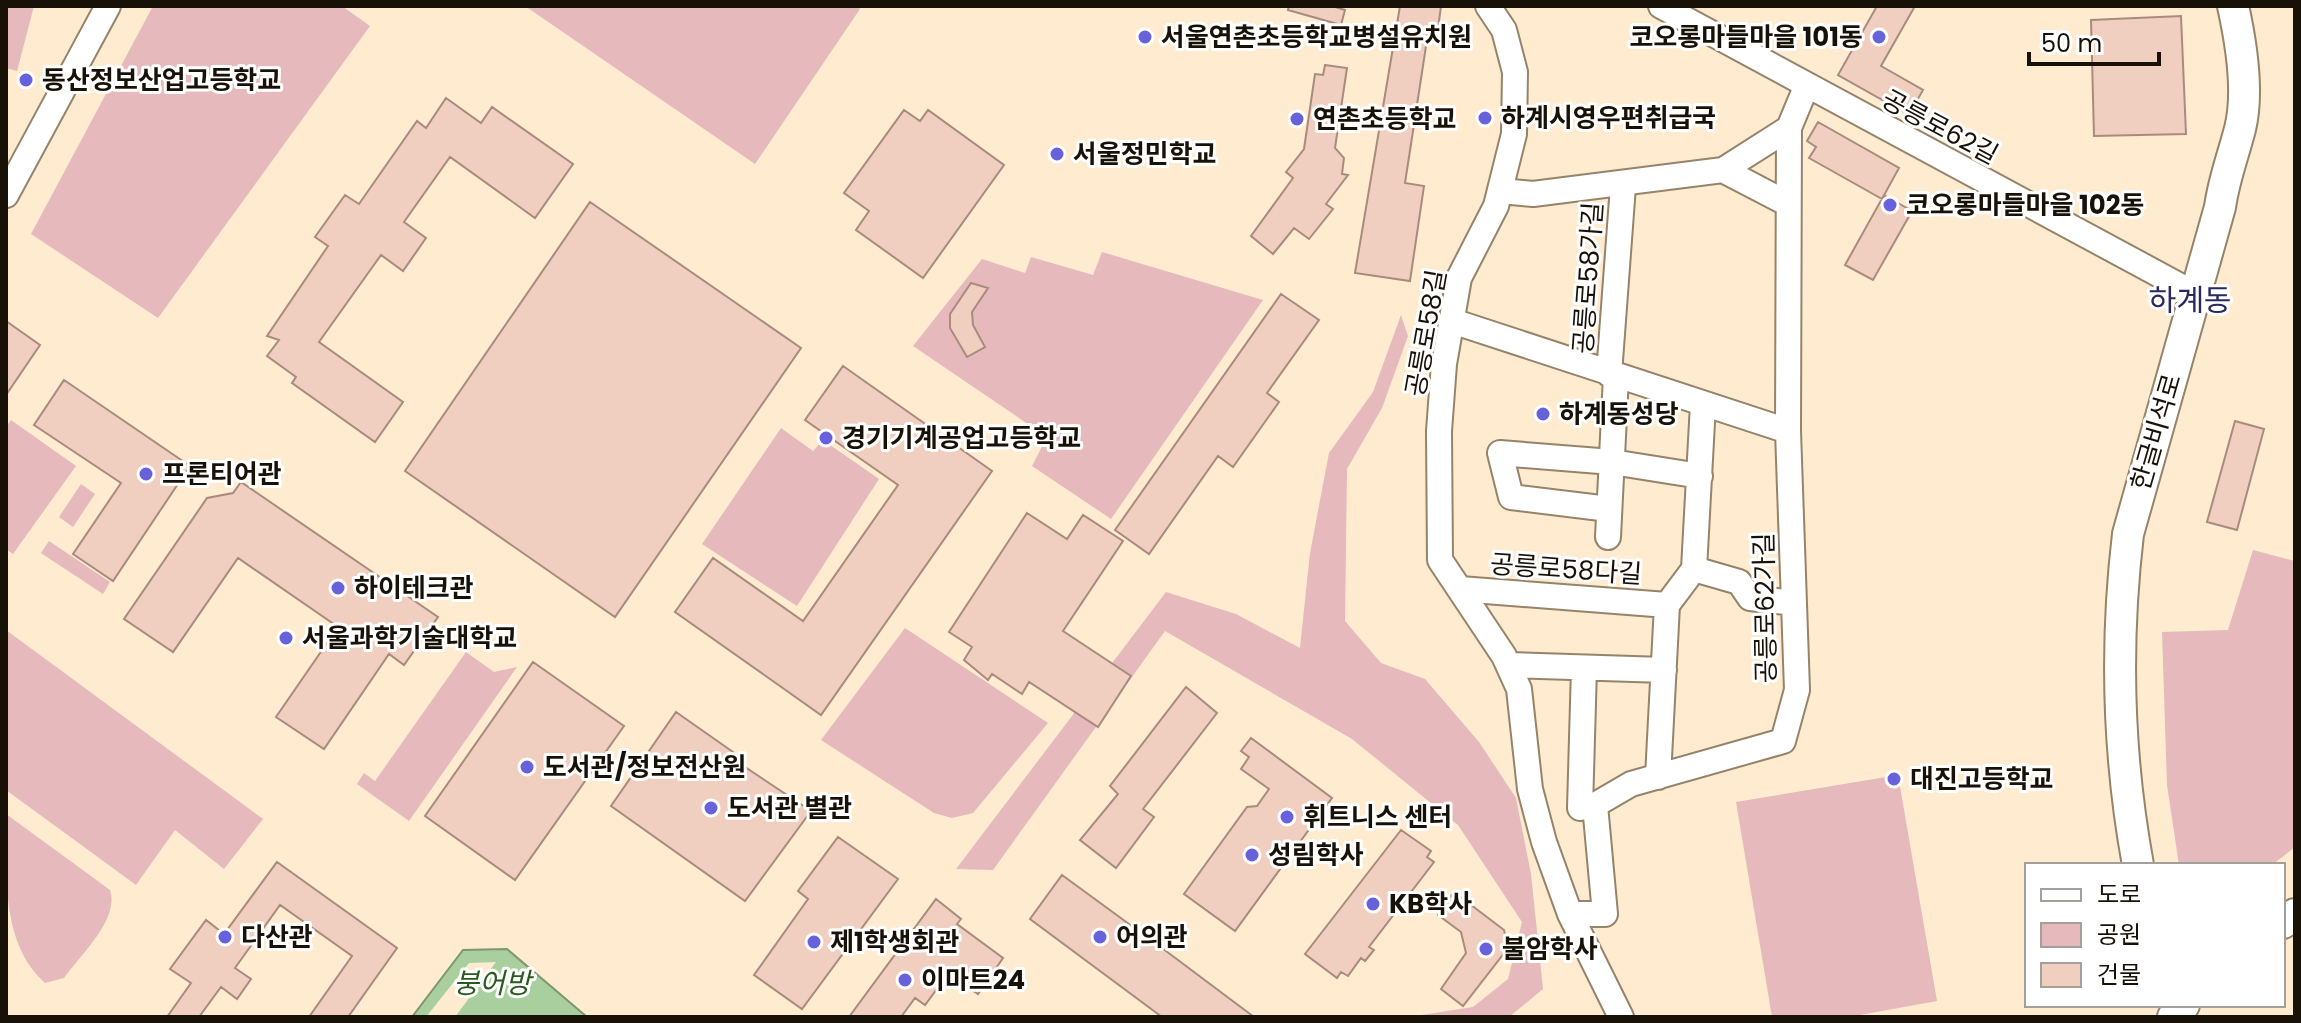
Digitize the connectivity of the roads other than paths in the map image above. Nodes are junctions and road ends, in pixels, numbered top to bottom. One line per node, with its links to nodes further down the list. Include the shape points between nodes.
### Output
1 (108, 6): 10 (street)
2 (1488, 6): 9 (street, 공릉로58길, via 1504,30 1515,72 1514,134)
3 (1661, 6): 5 (street, 공릉로62길)
4 (2233, 6): 12 (main road, 한글비석로, via 2243,92 2240,128)
5 (1806, 87): 6 (street, 공릉로62가길); 12 (street, 공릉로62길)
6 (1789, 128): 7 (street); 11 (street, 공릉로62가길)
7 (1723, 170): 8 (street, 공릉로58가길); 11 (street)
8 (1623, 186): 9 (street, 공릉로58가길, via 1533,194); 14 (street, 공릉로58가길)
9 (1501, 191): 13 (street, 공릉로58길, via 1459,278)
10 (6, 195)
11 (1788, 204): 16 (street, 공릉로62가길)
12 (2195, 294): 31 (main road, 한글비석로, via 2128,534 2123,579 2123,753)
13 (1452, 321): 14 (street); 22 (street, 공릉로58길, via 1439,431 1440,560)
14 (1613, 375): 15 (street); 17 (street, 공릉로58가길)
15 (1703, 404): 16 (street); 18 (street)
16 (1788, 431): 23 (street, 공릉로62가길)
17 (1612, 462): 18 (street); 19 (street, 공릉로58가길); 19 (street, via 1500,453 1511,497)
18 (1700, 476): 21 (street)
19 (1609, 509): 20 (street, 공릉로58가길)
20 (1608, 537)
21 (1694, 569): 23 (street, via 1739,582 1750,598); 24 (street, 공릉로58다길)
22 (1460, 589): 24 (street, 공릉로58다길); 25 (street, 공릉로58길)
23 (1794, 603): 28 (street, 공릉로62가길, via 1797,690 1783,741)
24 (1667, 605): 27 (street, 공릉로58다길)
25 (1508, 665): 26 (street); 30 (street, 공릉로58길, via 1519,689)
26 (1584, 668): 27 (street); 29 (street)
27 (1664, 670): 28 (street, 공릉로58다길)
28 (1658, 777): 29 (street, 공릉로62가길)
29 (1588, 806): 30 (street, 공릉로62가길); 32 (street, via 1605,914)
30 (1537, 816): 32 (street, 공릉로58길)
31 (2138, 863)
32 (1570, 914): 33 (street, 공릉로58길)
33 (1611, 1012)

